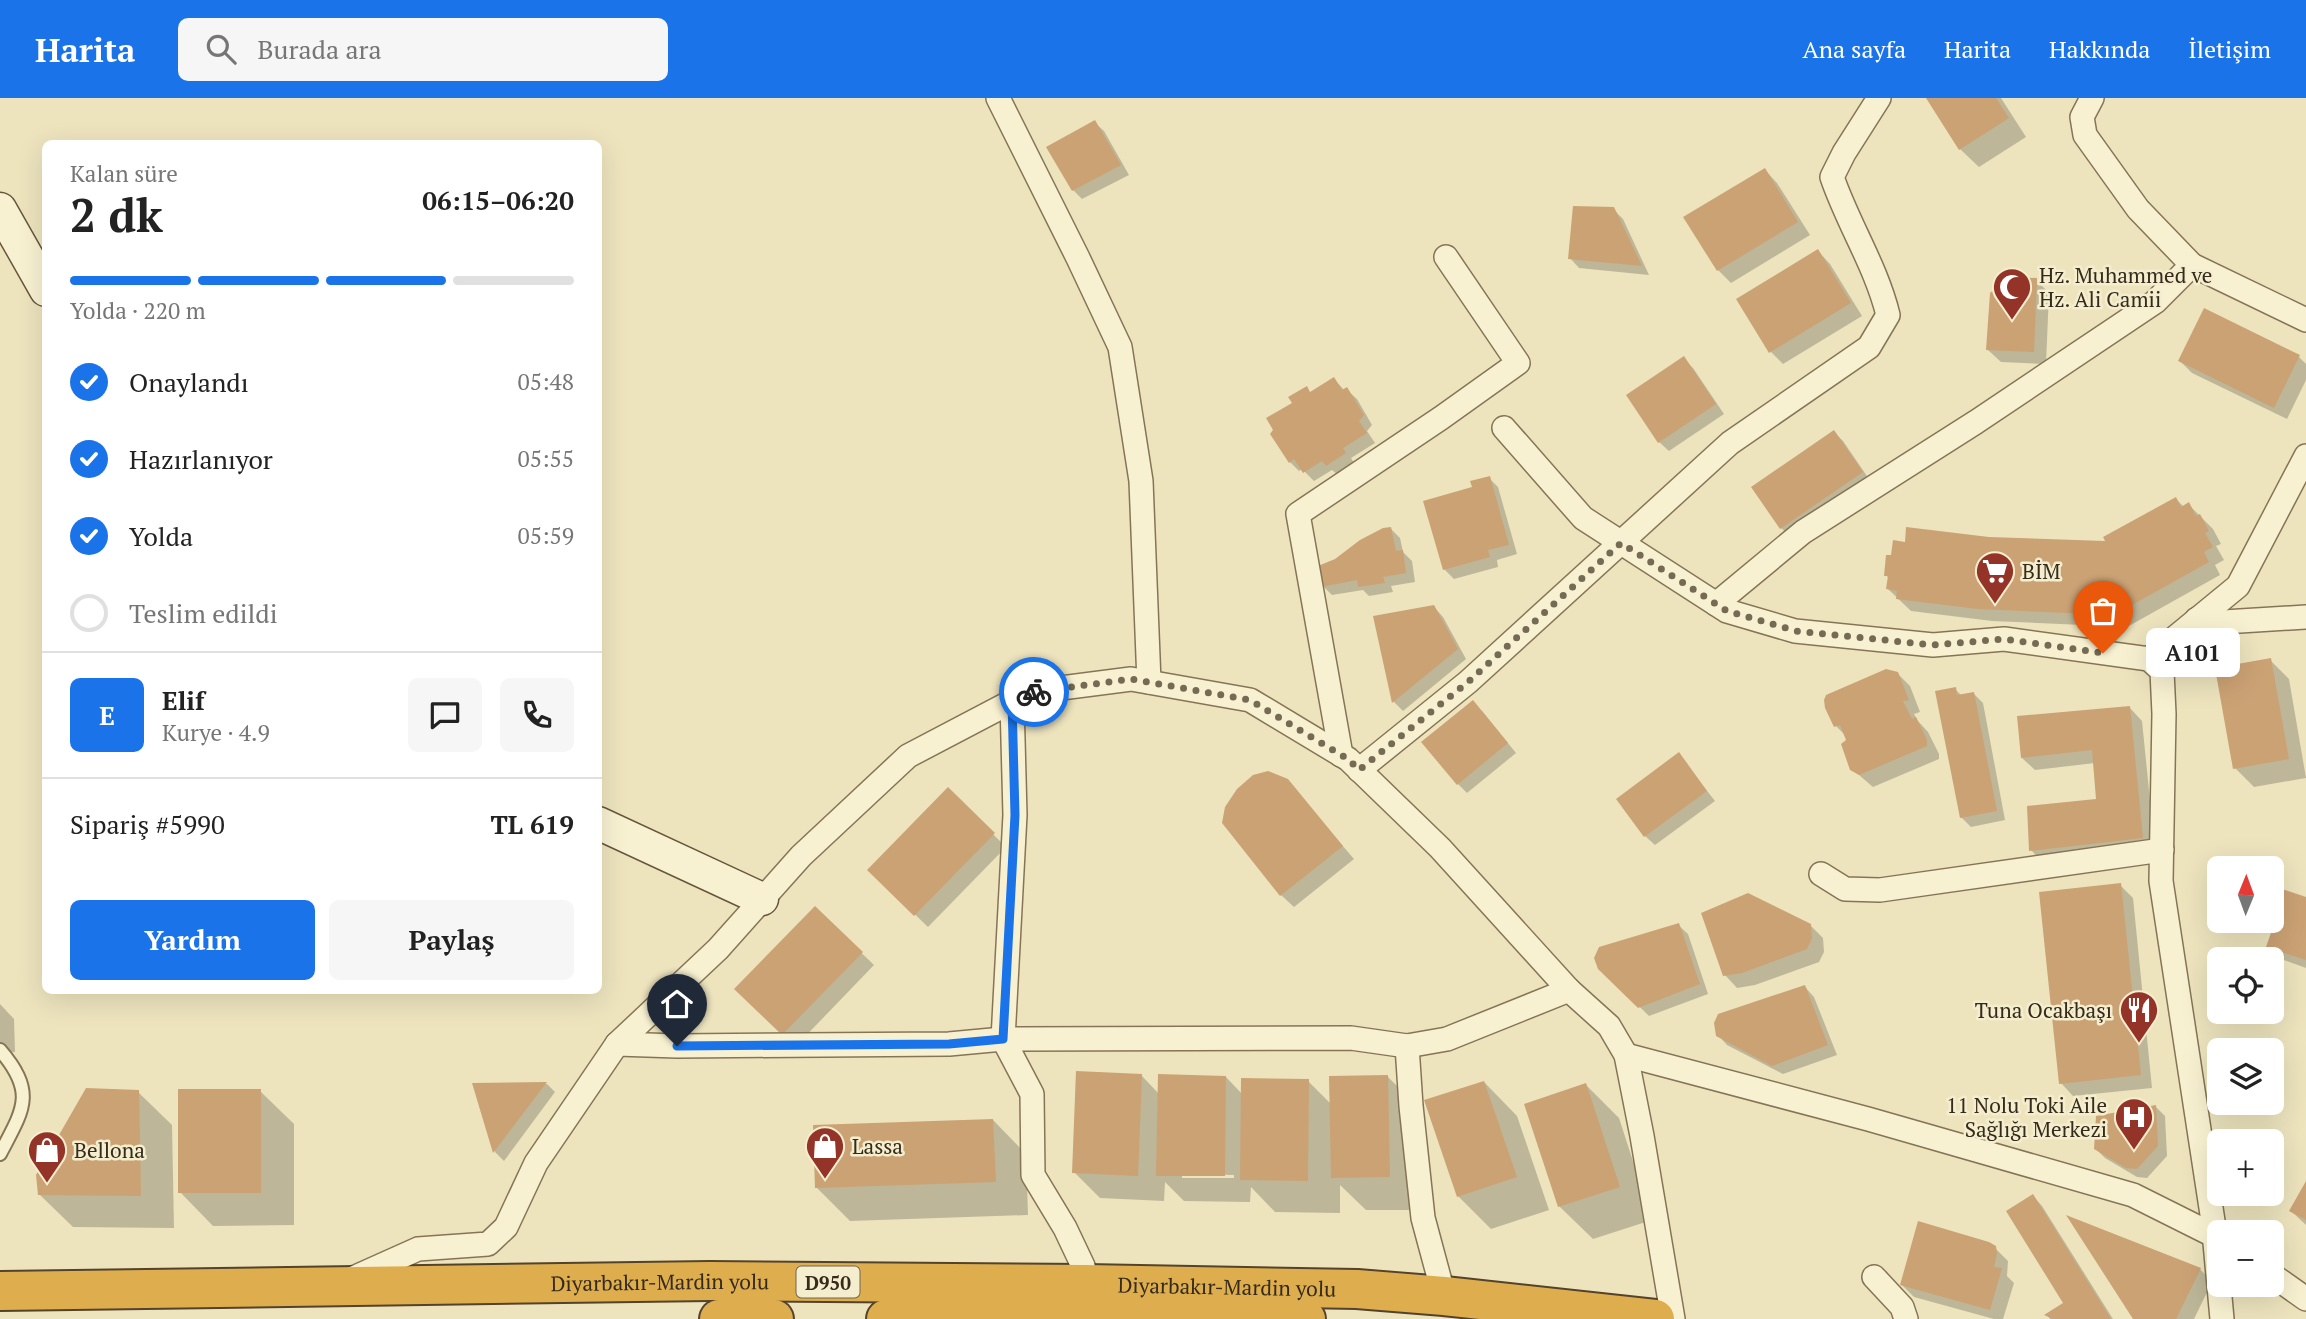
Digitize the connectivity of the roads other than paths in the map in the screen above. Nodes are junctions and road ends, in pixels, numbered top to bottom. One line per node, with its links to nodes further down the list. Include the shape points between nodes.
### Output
1 (998, 98): 16 (street, via 1120,347 1141,481)
2 (1879, 98): 11 (street, via 1832,177 1881,288 1888,315 1868,348 1730,443)
3 (2092, 98): 6 (street, via 2082,117 2085,135 2138,209)
4 (0, 209): 7 (street)
5 (1446, 257): 18 (street, via 1517,363 1298,514)
6 (2192, 265): 8 (street); 12 (street, via 2155,302 1803,532)
7 (42, 283)
8 (2306, 320)
9 (1504, 428): 11 (street, via 1583,518)
10 (2306, 456): 14 (street, via 2238,586)
11 (1621, 543): 12 (street); 19 (street, via 1468,682)
12 (1716, 604): 15 (street, via 1796,631 1933,645 2004,639)
13 (2306, 617): 14 (street)
14 (2197, 620): 15 (street)
15 (2149, 659): 21 (street, via 2162,671)
16 (1149, 682): 17 (street, via 1131,679 1030,692); 18 (street, via 1250,700)
17 (1012, 702): 23 (street, via 908,756); 25 (street, via 1015,815)
18 (1341, 755): 19 (street)
19 (1359, 770): 24 (street, via 1440,848)
20 (602, 825): 23 (street)
21 (2162, 850): 22 (street, via 1880,890 1845,889); 31 (street, via 2161,881)
22 (1821, 874)
23 (762, 899): 26 (street, via 718,949)
24 (1569, 990): 27 (street, via 1447,1040); 29 (street, via 1609,1026)
25 (1003, 1039): 26 (street, via 949,1044); 27 (street, via 1351,1038); 40 (street, via 1032,1094 1033,1175 1083,1266)
26 (617, 1044): 35 (street, via 536,1163 506,1227 488,1244 418,1249)
27 (1407, 1046): 37 (street, via 1423,1218)
28 (0, 1051): 30 (lane, via 15,1067 23,1088 22,1112)
29 (1626, 1055): 32 (street, via 2133,1195); 47 (street)
30 (0, 1154)
31 (2214, 1220)
32 (2207, 1232)
33 (1874, 1277): 48 (street, via 1902,1307)
34 (2284, 1283): 39 (street)
35 (335, 1287): 36 (highway, Diyarbakır-Mardin yolu / D950); 40 (highway, Diyarbakır-Mardin yolu / D950, via 710,1281)
36 (0, 1291)
37 (1444, 1296): 40 (highway, Diyarbakır-Mardin yolu / D950, via 1357,1289); 46 (highway, Diyarbakır-Mardin yolu / D950)
38 (2220, 1297): 49 (street)
39 (2306, 1299)
40 (1092, 1306): 44 (highway, Diyarbakır-Mardin yolu / D950); 45 (highway, Diyarbakır-Mardin yolu / D950)
41 (719, 1319): 42 (highway, Diyarbakır-Mardin yolu / D950)
42 (745, 1319): 43 (highway, Diyarbakır-Mardin yolu / D950)
43 (774, 1319)
44 (886, 1319)
45 (1306, 1319)
46 (1654, 1319)
47 (1673, 1319)
48 (1906, 1319)
49 (2222, 1319)

